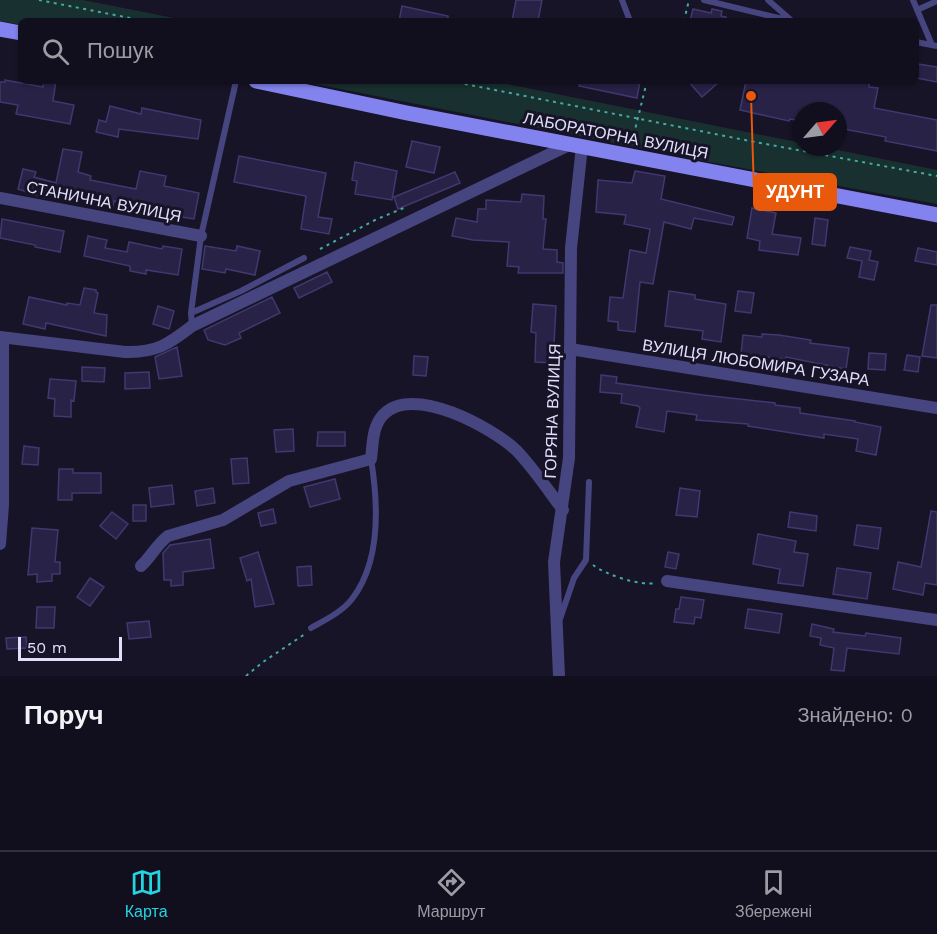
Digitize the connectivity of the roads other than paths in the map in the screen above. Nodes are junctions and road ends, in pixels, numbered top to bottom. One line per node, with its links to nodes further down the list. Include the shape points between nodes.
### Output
1 (622, 0): 7 (lane)
2 (704, 0): 8 (lane)
3 (768, 0): 9 (lane)
4 (913, 0): 6 (lane)
5 (937, 1): 6 (lane)
6 (917, 10): 13 (lane)
7 (629, 18)
8 (779, 18)
9 (789, 18)
10 (0, 29): 11 (main road)
11 (18, 32)
12 (919, 43): 13 (lane)
13 (934, 46)
14 (235, 84): 19 (lane)
15 (272, 84): 16 (main road, ЛАБОРАТОРНА ВУЛИЦЯ)
16 (577, 145): 18 (main road, ЛАБОРАТОРНА ВУЛИЦЯ); 22 (street); 24 (street, ГОРЯНА ВУЛИЦЯ)
17 (0, 198): 19 (street, СТАНИЧНА ВУЛИЦЯ)
18 (937, 215)
19 (201, 236): 21 (lane)
20 (304, 258): 21 (lane)
21 (191, 313): 22 (lane)
22 (192, 326): 23 (street, via 156,350 141,353)
23 (1, 337): 29 (street)
24 (570, 349): 25 (street, ВУЛИЦЯ ЛЮБОМИРА ГУЗАРА); 28 (street, ГОРЯНА ВУЛИЦЯ, via 569,458)
25 (937, 408)
26 (371, 459): 28 (street, via 376,425 385,413 398,406 434,406 501,437 518,452); 30 (street, via 289,481 223,520 168,536); 34 (lane, via 376,531 363,578 353,598)
27 (589, 482): 33 (lane, via 586,560 574,578)
28 (563, 510): 33 (street, ГОРЯНА ВУЛИЦЯ, via 554,562)
29 (0, 544)
30 (141, 566)
31 (667, 581): 32 (street)
32 (937, 620)
33 (557, 627): 35 (street, ГОРЯНА ВУЛИЦЯ)
34 (311, 628)
35 (559, 676)

